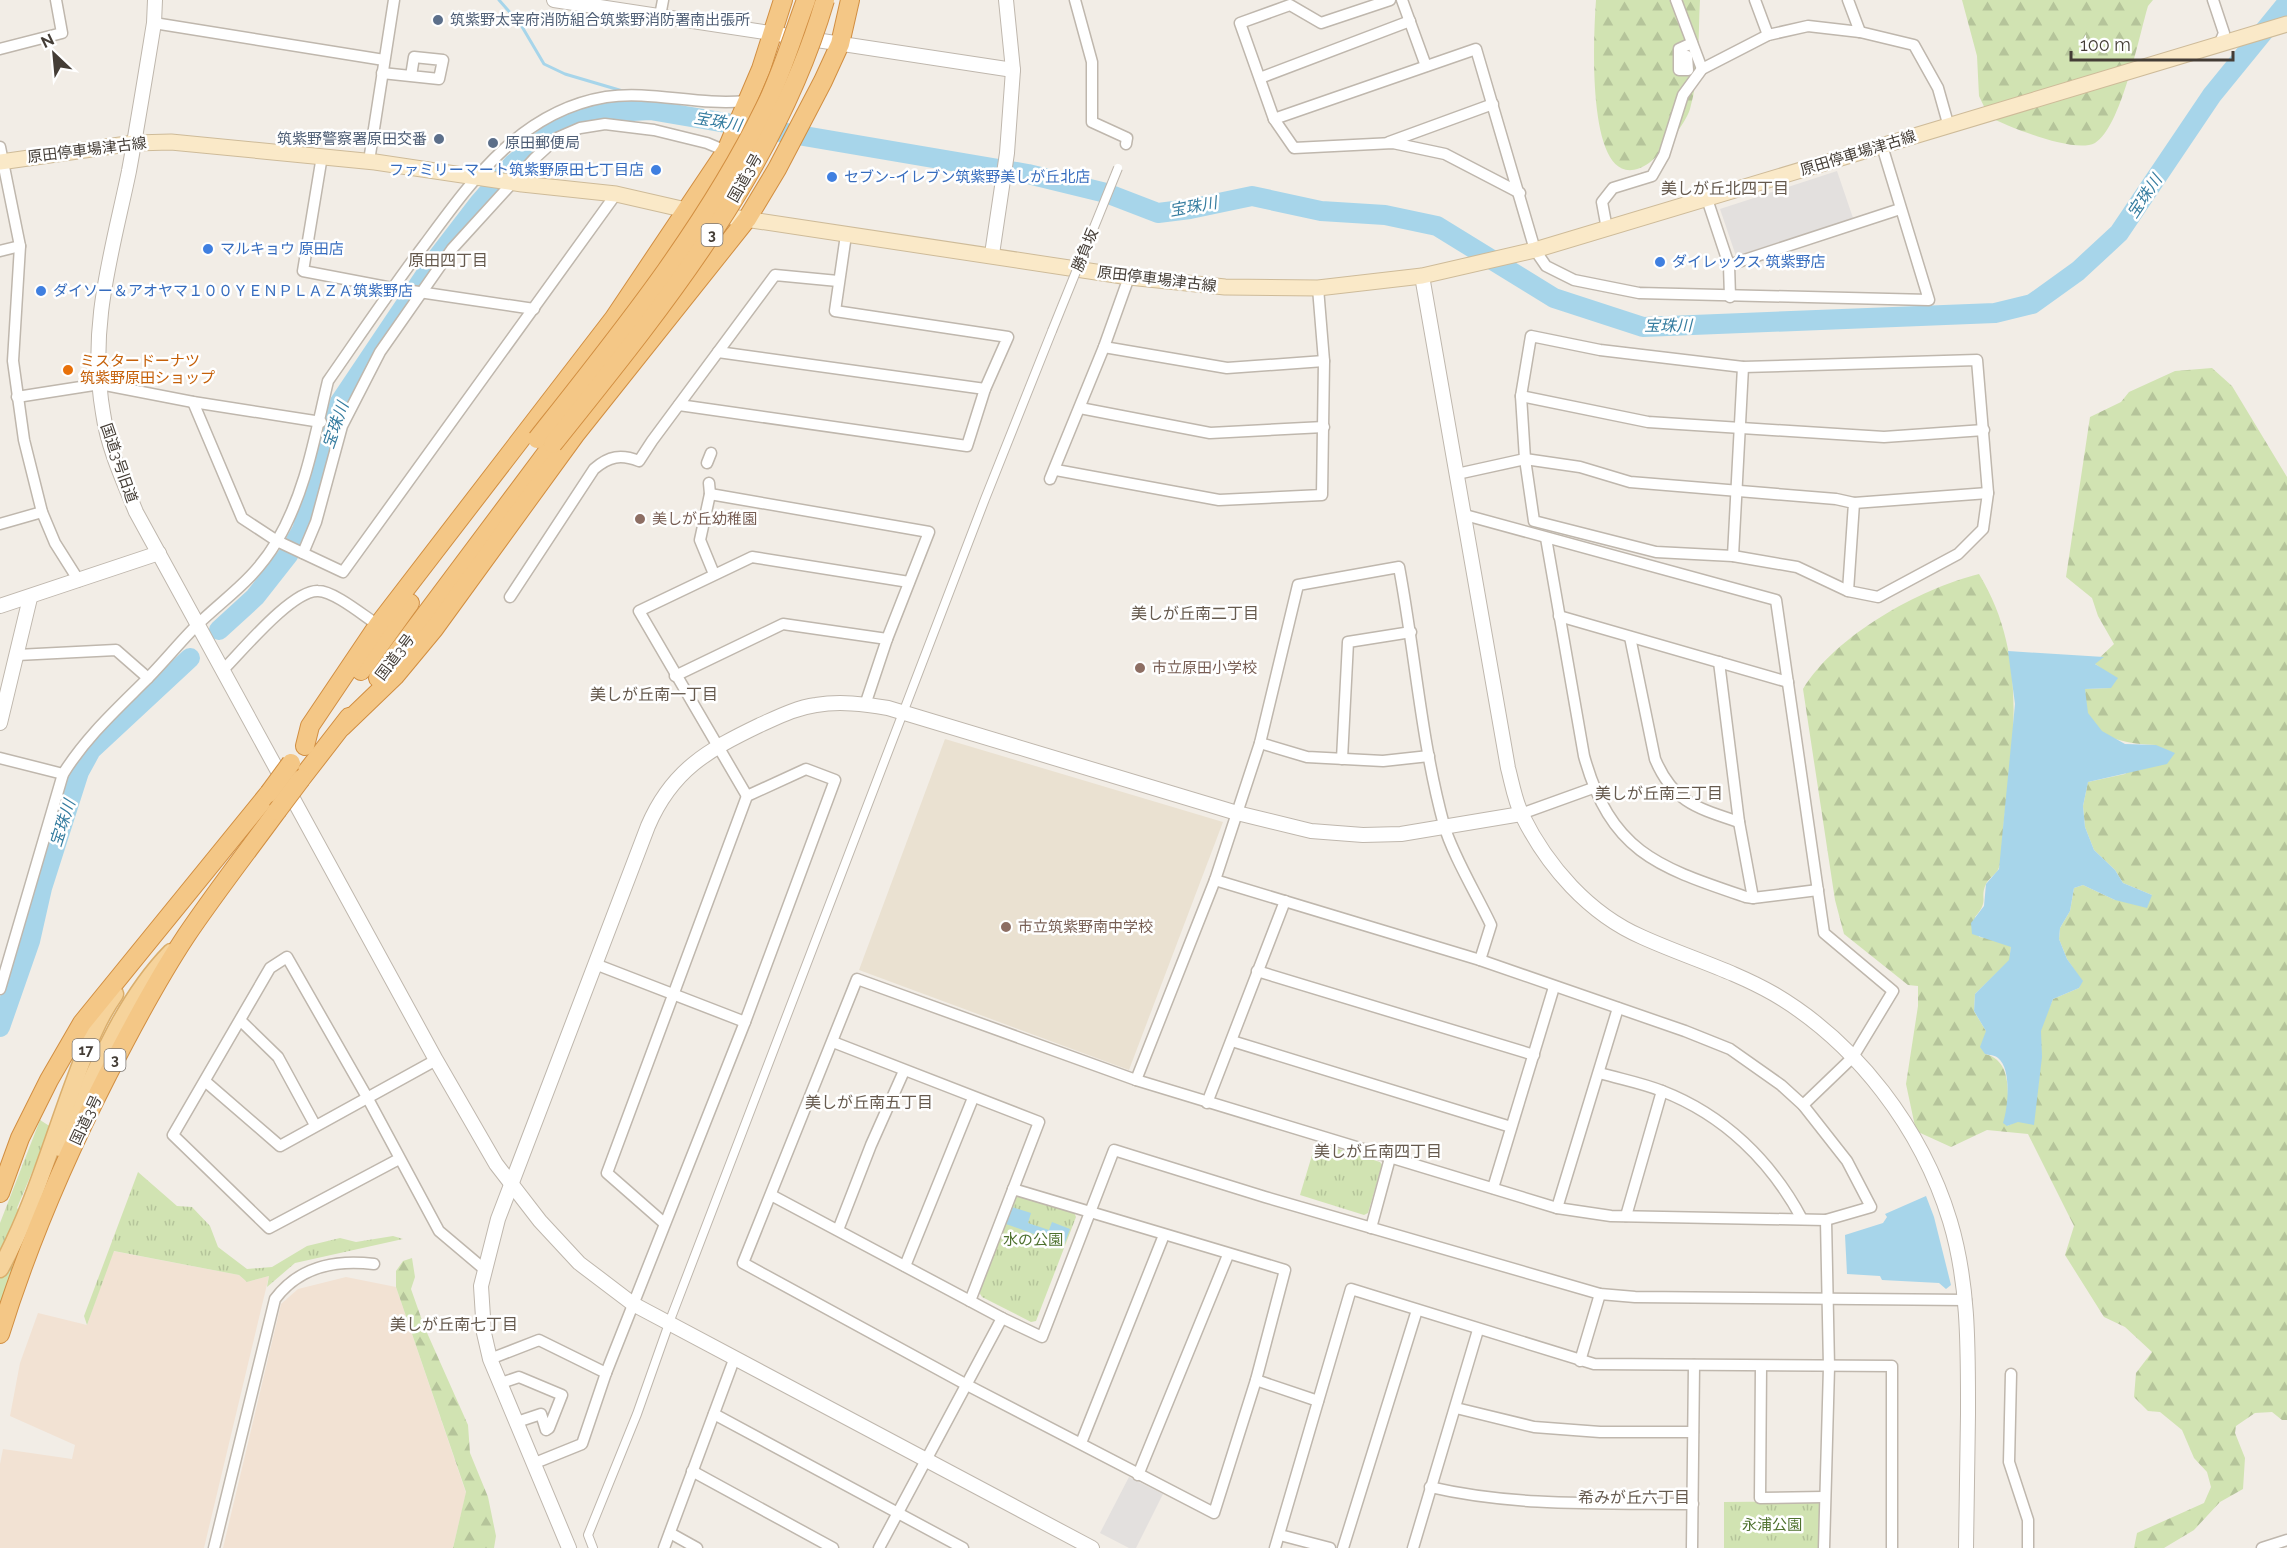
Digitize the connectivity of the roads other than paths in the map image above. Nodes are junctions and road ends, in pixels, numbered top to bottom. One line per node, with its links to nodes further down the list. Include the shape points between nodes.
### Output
1 (56, 0): 30 (street, via 62,33)
2 (155, 0): 22 (street, 国道3号旧道)
3 (394, 0): 33 (street)
4 (554, 0): 20 (street)
5 (663, 0): 20 (street)
6 (783, 0): 24 (highway)
7 (792, 0): 54 (highway, bridge, via 772,69)
8 (806, 0): 54 (highway, 国道3号 / 3, bridge, via 766,106)
9 (825, 0): 31 (highway, 国道3号 / 3, bridge)
10 (836, 0): 31 (highway, via 829,24)
11 (850, 0): 28 (highway)
12 (1006, 0): 36 (street)
13 (1075, 0): 46 (street, via 1092,62 1092,122 1127,138)
14 (1390, 0): 39 (street, via 1321,23 1290,5 1240,23)
15 (1402, 0): 21 (street)
16 (1676, 0): 27 (street)
17 (1755, 0): 26 (street)
18 (1848, 0): 25 (street)
19 (2213, 0): 29 (street, via 2224,33)
20 (660, 16): 24 (street)
21 (1410, 21): 34 (street); 39 (street)
22 (154, 22): 33 (street); 44 (street, 国道3号旧道)
23 (2287, 24): 29 (main road, 原田停車場津古線)
24 (773, 32): 28 (street); 40 (highway)
25 (1860, 32): 26 (street, via 1808,26); 43 (street, via 1914,45 1938,88)
26 (1768, 35): 35 (street)
27 (1692, 43): 32 (street, via 1679,49); 35 (street)
28 (840, 44): 36 (street); 61 (highway, via 805,117)
29 (2223, 44): 43 (main road, 原田停車場津古線)
30 (0, 49)
31 (810, 50): 92 (highway, 国道3号 / 3, bridge, via 782,111 716,229)
32 (1679, 56)
33 (384, 60): 37 (street)
34 (1426, 66): 41 (street, via 1476,49); 42 (street)
35 (1702, 69): 62 (street, via 1683,95 1664,155 1652,176 1613,188 1602,202)
36 (1013, 70): 67 (street, via 1007,153)
37 (382, 73): 38 (street); 51 (street)
38 (411, 76)
39 (1260, 78): 42 (street)
40 (745, 104): 47 (highway); 53 (street, via 638,94 578,103 537,123 506,145)
41 (1493, 104): 45 (street); 56 (street)
42 (1274, 119): 45 (street, via 1294,148)
43 (1949, 127): 48 (main road, 原田停車場津古線)
44 (134, 143): 49 (main road, 原田停車場津古線, via 171,142); 50 (main road, 原田停車場津古線); 81 (street, 国道3号旧道, via 100,301)
45 (1386, 143): 56 (street, via 1445,154)
46 (1126, 144)
47 (729, 145): 55 (street, via 605,124 580,128 557,138); 60 (highway)
48 (1882, 146): 58 (main road, 原田停車場津古線); 59 (street)
49 (322, 156): 51 (main road, 原田停車場津古線); 72 (street, via 303,271)
50 (1, 157): 64 (street)
51 (369, 161): 53 (main road, 原田停車場津古線)
52 (1118, 168): 126 (street, 勝負坂, bridge)
53 (474, 177): 55 (main road, 原田停車場津古線); 72 (street)
54 (726, 180): 92 (highway, 国道3号 / 3, bridge, via 655,284)
55 (513, 182): 57 (main road, 原田停車場津古線); 74 (street, via 452,249)
56 (1520, 193): 66 (street)
57 (616, 194): 60 (main road, 原田停車場津古線); 76 (street)
58 (1707, 199): 62 (main road, 原田停車場津古線); 68 (street)
59 (1900, 209): 68 (street); 75 (street, via 1929,300)
60 (686, 210): 61 (main road, 原田停車場津古線); 92 (highway, via 614,318 542,414)
61 (747, 219): 63 (main road, 原田停車場津古線); 128 (highway, via 575,435 434,629 395,676)
62 (1607, 229): 66 (main road, 原田停車場津古線)
63 (846, 235): 67 (main road, 原田停車場津古線); 71 (street)
64 (21, 246): 65 (street); 84 (street, via 13,361)
65 (0, 251)
66 (1530, 251): 69 (main road, 原田停車場津古線); 75 (street, via 1546,266 1574,280 1639,293)
67 (992, 254): 70 (main road, 原田停車場津古線)
68 (1729, 265): 75 (street)
69 (1422, 276): 73 (main road, 原田停車場津古線); 94 (street)
70 (1129, 277): 73 (main road, 原田停車場津古線, via 1225,287); 77 (street)
71 (838, 281): 78 (street, via 775,275); 82 (street, via 836,311 1008,337)
72 (392, 288): 74 (street); 88 (street, via 328,381)
73 (1318, 288): 79 (street)
74 (424, 293): 76 (street); 103 (street, via 380,352 359,389 342,426 316,522)
75 (1730, 297)
76 (534, 309): 103 (street, via 343,572)
77 (1104, 347): 79 (street, via 1227,368); 87 (street)
78 (718, 352): 82 (street); 86 (street)
79 (1324, 361): 89 (street)
80 (1743, 367): 83 (street, via 1600,350 1530,336); 90 (street); 91 (street, via 1977,360)
81 (100, 384): 84 (street); 85 (street); 104 (street, 国道3号旧道, via 115,460 136,512)
82 (986, 389): 86 (street, via 968,446)
83 (1521, 396): 90 (street, via 1648,422); 93 (street)
84 (17, 397): 98 (street)
85 (193, 402): 88 (street); 102 (street, via 242,518)
86 (679, 405): 110 (street, via 639,461 614,457 594,469)
87 (1080, 408): 89 (street, via 1210,434); 89 (street, via 1053,474 1219,500 1322,495)
88 (321, 422): 102 (street, via 307,471)
89 (1323, 427)
90 (1739, 428): 91 (street, via 1884,437); 95 (street)
91 (1984, 430): 96 (street)
92 (540, 438): 115 (highway); 128 (highway, 国道3号 / 3); 130 (highway, 国道3号 / 3, via 432,574)
93 (1525, 459): 94 (street); 95 (street, via 1580,467 1630,482); 105 (street, via 1534,520 1656,552)
94 (1457, 474): 99 (street)
95 (1736, 491): 97 (street); 105 (street)
96 (1988, 493): 97 (street); 109 (street, via 1983,529 1958,554 1878,597)
97 (1854, 503): 109 (street)
98 (42, 512): 100 (street); 107 (street, via 55,543)
99 (1465, 515): 101 (street); 139 (street, via 1508,768)
100 (0, 524)
101 (1546, 538): 113 (street); 124 (street, via 1776,600)
102 (278, 541): 103 (street); 114 (street, via 236,592)
103 (303, 553)
104 (159, 554): 107 (street); 114 (street, 国道3号旧道)
105 (1733, 556): 109 (street, via 1797,567)
106 (714, 574): 108 (street, via 752,557); 108 (street, via 700,540 709,488 929,532); 122 (street, via 639,611)
107 (79, 581): 111 (street)
108 (909, 582): 118 (street)
109 (1848, 591)
110 (510, 597)
111 (30, 598): 112 (street); 119 (street)
112 (0, 606)
113 (1559, 616): 117 (street); 136 (street)
114 (198, 624): 121 (street, 国道3号旧道); 123 (street)
115 (378, 625): 121 (street, via 331,595 318,591 299,596); 130 (highway, via 310,726)
116 (1411, 632): 129 (street, via 1399,567 1298,585); 132 (street); 134 (street, via 1348,642)
117 (1630, 637): 120 (street); 140 (street, via 1655,759 1663,777 1674,792 1694,807)
118 (886, 639): 122 (street, via 783,624); 125 (street)
119 (17, 655): 123 (street, via 116,650); 127 (street)
120 (1719, 662): 124 (street); 140 (street)
121 (223, 670): 161 (street, 国道3号旧道)
122 (675, 676): 131 (street)
123 (148, 678): 135 (street, via 81,745)
124 (1788, 682): 143 (street)
125 (865, 705): 126 (street); 131 (street, via 827,704 792,710)
126 (904, 713): 138 (street); 202 (street, 勝負坂)
127 (0, 723)
128 (342, 727): 147 (highway, 国道3号 / 3, bridge)
129 (1260, 742): 134 (street, via 1307,757); 138 (street)
130 (305, 746): 146 (highway, 国道3号 / 3, bridge)
131 (716, 746): 137 (street); 149 (street, via 679,778 653,814)
132 (1429, 756): 134 (street, via 1383,761); 141 (street)
133 (0, 758): 135 (street)
134 (1342, 759)
135 (63, 774): 152 (street)
136 (1593, 788): 139 (street); 144 (street, via 1614,827 1647,856 1682,875)
137 (747, 796): 153 (street); 156 (street, via 806,769 835,780)
138 (1237, 813): 141 (street, via 1311,831 1363,835); 142 (street)
139 (1521, 814): 141 (street); 160 (street, via 1567,884 1610,919 1639,936 1723,968 1774,995)
140 (1739, 822): 144 (street)
141 (1444, 828): 148 (street, via 1491,925)
142 (1215, 880): 145 (street); 164 (street)
143 (1818, 890): 144 (street); 160 (street, via 1824,933 1893,992)
144 (1753, 898)
145 (1285, 901): 148 (street); 150 (street)
146 (159, 932): 175 (main road, 17, via 103,1010); 179 (highway, 国道3号 / 3, via 82,1023 20,1138)
147 (186, 937): 175 (main road, 17, via 153,970 133,1001 53,1161); 204 (highway, 国道3号 / 3, via 138,1016 91,1108 43,1212)
148 (1480, 960): 151 (street)
149 (596, 964): 153 (street); 176 (street)
150 (1257, 971): 157 (street); 159 (street)
151 (1554, 987): 154 (street); 159 (street)
152 (0, 989)
153 (675, 994): 156 (street); 186 (street, via 607,1173)
154 (1618, 1008): 163 (street); 170 (street, via 1730,1049)
155 (241, 1021): 165 (street); 167 (street, via 270,968 287,957); 171 (street, via 278,1057)
156 (745, 1022): 186 (street)
157 (1232, 1041): 169 (street); 172 (street)
158 (833, 1042): 162 (street); 164 (street, via 857,979); 180 (street)
159 (1534, 1055): 172 (street)
160 (1853, 1057): 170 (street); 197 (street, via 1906,1125 1936,1182 1960,1261)
161 (436, 1060): 167 (street); 176 (street, 国道3号旧道)
162 (904, 1071): 168 (street); 188 (street)
163 (1600, 1073): 166 (street); 181 (street)
164 (1136, 1080): 169 (street)
165 (206, 1082): 171 (street, via 280,1146); 174 (street, via 173,1135 269,1228)
166 (1662, 1090): 183 (street); 184 (street, via 1710,1114 1743,1140 1779,1182)
167 (367, 1097): 171 (street); 174 (street)
168 (974, 1098): 178 (street, via 1039,1122); 192 (street)
169 (1207, 1103): 173 (street)
170 (1803, 1105): 185 (street, via 1847,1161 1871,1207)
171 (315, 1125)
172 (1512, 1127): 177 (street)
173 (1390, 1158): 177 (street); 187 (street)
174 (399, 1159): 194 (street, via 435,1234)
175 (39, 1181): 193 (main road, 17)
176 (511, 1186): 194 (street); 199 (street, 国道3号旧道, via 579,1263)
177 (1493, 1188): 181 (street)
178 (1013, 1189): 182 (street); 198 (street)
179 (0, 1193)
180 (771, 1195): 188 (street); 215 (street, via 744,1263)
181 (1557, 1208): 183 (street)
182 (1092, 1210): 187 (street, via 1114,1150); 189 (street); 201 (street, via 1042,1337)
183 (1626, 1215): 184 (street)
184 (1802, 1219): 185 (street)
185 (1826, 1220): 196 (street)
186 (664, 1223): 199 (street)
187 (1371, 1228): 195 (street)
188 (838, 1230): 192 (street)
189 (1164, 1235): 190 (street); 221 (street)
190 (1228, 1255): 213 (street, via 1285,1270); 225 (street)
191 (374, 1264): 233 (street, via 355,1262 305,1271 287,1283 275,1299)
192 (905, 1266): 198 (street)
193 (0, 1269)
194 (484, 1269): 206 (street, via 481,1304)
195 (1600, 1294): 196 (street); 207 (street)
196 (1827, 1298): 197 (street); 210 (street)
197 (1966, 1300): 249 (street)
198 (970, 1301): 201 (street)
199 (633, 1304): 202 (street, 国道3号旧道); 211 (street)
200 (1417, 1310): 203 (street); 216 (street, via 1351,1289); 244 (street)
201 (1002, 1318): 215 (street)
202 (668, 1325): 205 (street, 国道3号旧道); 235 (street, 勝負坂, via 588,1535)
203 (1478, 1330): 207 (street); 217 (street)
204 (0, 1334)
205 (735, 1357): 218 (street); 222 (street, 国道3号旧道)
206 (490, 1359): 211 (street, via 539,1340); 214 (street)
207 (1580, 1360): 208 (street, via 1594,1364)
208 (1695, 1365): 209 (street); 220 (street)
209 (1761, 1366): 210 (street); 227 (street, via 1760,1498)
210 (1828, 1367): 227 (street); 248 (street, via 1892,1366)
211 (606, 1373): 223 (street, via 582,1444)
212 (2011, 1374): 250 (street, via 2009,1462 2028,1520)
213 (1256, 1380): 216 (street); 225 (street, via 1214,1513)
214 (501, 1383): 219 (street); 219 (street, via 519,1377 562,1395 546,1430 541,1414)
215 (967, 1385): 221 (street); 222 (street)
216 (1318, 1401): 231 (street)
217 (1456, 1408): 220 (street, via 1534,1427); 226 (street)
218 (714, 1414): 224 (street); 229 (street)
219 (517, 1422): 223 (street)
220 (1693, 1432): 228 (street)
221 (1081, 1443): 225 (street)
222 (928, 1459): 229 (street); 241 (street, 国道3号旧道)
223 (535, 1463): 234 (street)
224 (692, 1472): 230 (street); 238 (street)
225 (1138, 1475)
226 (1430, 1487): 228 (street, via 1513,1502); 245 (street)
227 (1824, 1497): 247 (street)
228 (1693, 1504): 246 (street)
229 (898, 1513): 239 (street); 240 (street)
230 (670, 1533): 236 (street); 237 (street)
231 (1280, 1535): 242 (street); 243 (street)
232 (2287, 1540): 251 (street)
233 (214, 1548)
234 (569, 1548)
235 (592, 1548)
236 (664, 1548)
237 (697, 1548)
238 (833, 1548)
239 (879, 1548)
240 (963, 1548)
241 (1092, 1548)
242 (1275, 1548)
243 (1330, 1548)
244 (1344, 1548)
245 (1413, 1548)
246 (1692, 1548)
247 (1824, 1548)
248 (1892, 1548)
249 (1966, 1548)
250 (2028, 1548)
251 (2262, 1548)

